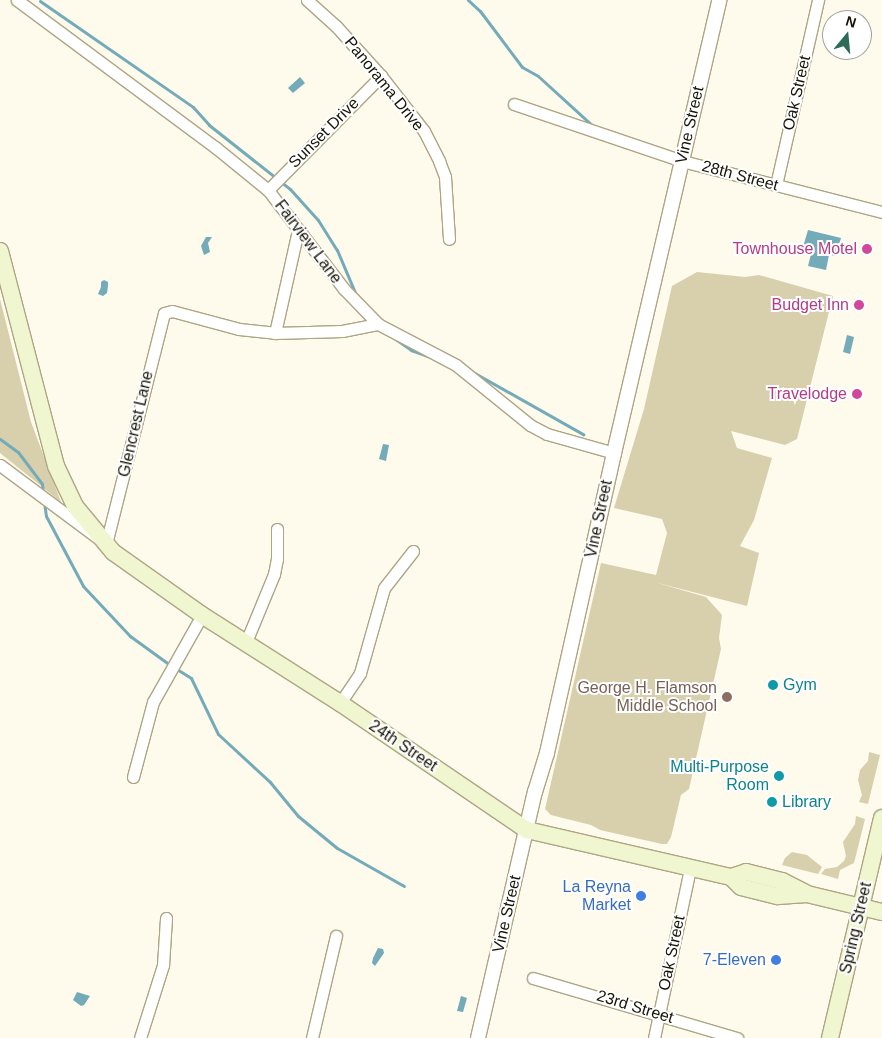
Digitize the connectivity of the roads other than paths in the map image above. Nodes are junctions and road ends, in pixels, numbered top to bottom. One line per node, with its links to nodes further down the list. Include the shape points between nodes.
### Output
1 (17, 0): 9 (street, Fairview Lane)
2 (307, 0): 5 (street, Panorama Drive, via 336,26)
3 (719, 0): 7 (street, Vine Street)
4 (818, 0): 8 (street, Oak Street)
5 (381, 76): 9 (street, Sunset Drive); 12 (street, Panorama Drive, via 424,130 439,161 447,189)
6 (514, 104): 7 (street, 28th Street)
7 (682, 161): 8 (street, 28th Street); 16 (street, Vine Street)
8 (776, 185): 10 (street, 28th Street)
9 (268, 190): 11 (street, Fairview Lane)
10 (882, 212)
11 (298, 230): 14 (street, Fairview Lane, via 344,289); 15 (street)
12 (449, 239)
13 (0, 251): 19 (main road, 24th Street, via 56,466 75,506)
14 (378, 324): 15 (street, via 342,331); 16 (street, Fairview Lane, via 456,364 530,425 547,434)
15 (275, 332): 19 (street, Glencrest Lane, via 239,329 172,311 164,313)
16 (614, 453): 26 (street, Vine Street)
17 (0, 466): 19 (street)
18 (277, 529): 22 (street, via 274,574)
19 (106, 544): 21 (main road, 24th Street)
20 (414, 551): 23 (street, via 384,588 360,673)
21 (202, 615): 22 (main road, 24th Street); 24 (street, via 153,702)
22 (246, 642): 23 (main road, 24th Street)
23 (340, 703): 26 (main road, 24th Street)
24 (132, 777)
25 (882, 818): 28 (main road, Spring Street)
26 (527, 830): 27 (main road, 24th Street); 36 (street, Vine Street)
27 (690, 868): 28 (main road, 24th Street, via 731,877 741,887 778,896 807,894); 33 (street, Oak Street)
28 (861, 907): 29 (main road, 24th Street); 39 (main road, Spring Street)
29 (882, 912)
30 (166, 918): 34 (street, via 163,965)
31 (336, 936): 35 (street)
32 (533, 978): 33 (street, 23rd Street)
33 (659, 1015): 37 (street, Oak Street); 38 (street, 23rd Street)
34 (140, 1038)
35 (312, 1038)
36 (478, 1038)
37 (654, 1038)
38 (737, 1038)
39 (830, 1038)

